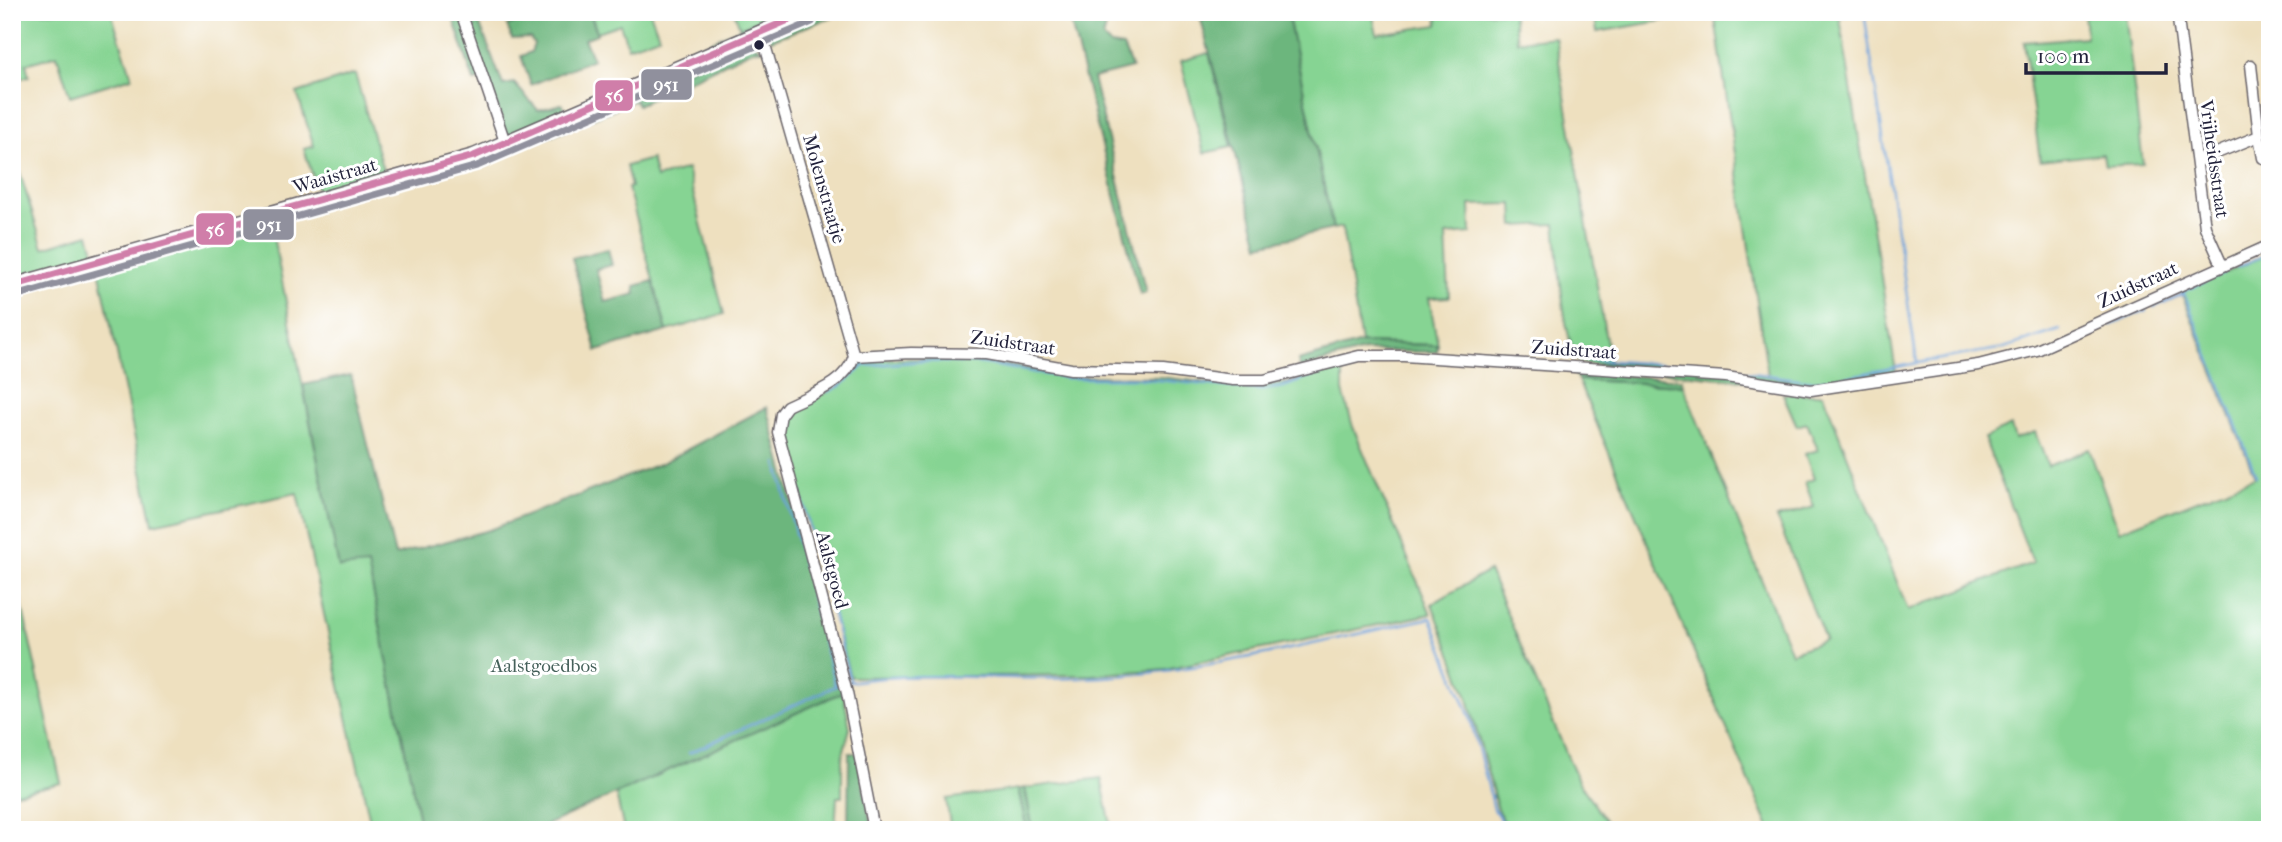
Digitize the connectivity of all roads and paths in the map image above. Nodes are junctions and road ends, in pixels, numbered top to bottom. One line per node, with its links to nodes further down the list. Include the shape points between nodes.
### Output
1 (461, 12): 7 (street)
2 (808, 12): 4 (street, Waaistraat)
3 (2177, 12): 9 (street, Vrijheidsstraat)
4 (761, 31): 7 (street, Waaistraat); 13 (street, Molenstraatje)
5 (2251, 65): 6 (street)
6 (2259, 136): 8 (street); 9 (street)
7 (506, 145): 12 (street, Waaistraat)
8 (2263, 158)
9 (2197, 161): 11 (street, Vrijheidsstraat, via 2205,228)
10 (2270, 245): 11 (street, Zuidstraat)
11 (2222, 265): 13 (street, Zuidstraat, via 2037,349 1978,365 1811,390 1726,377 1404,356 1359,356 1264,380 1071,369 987,354)
12 (12, 286)
13 (854, 356): 14 (street, Aalstgoed, via 842,377 787,406 778,424 847,693)
14 (874, 830)

